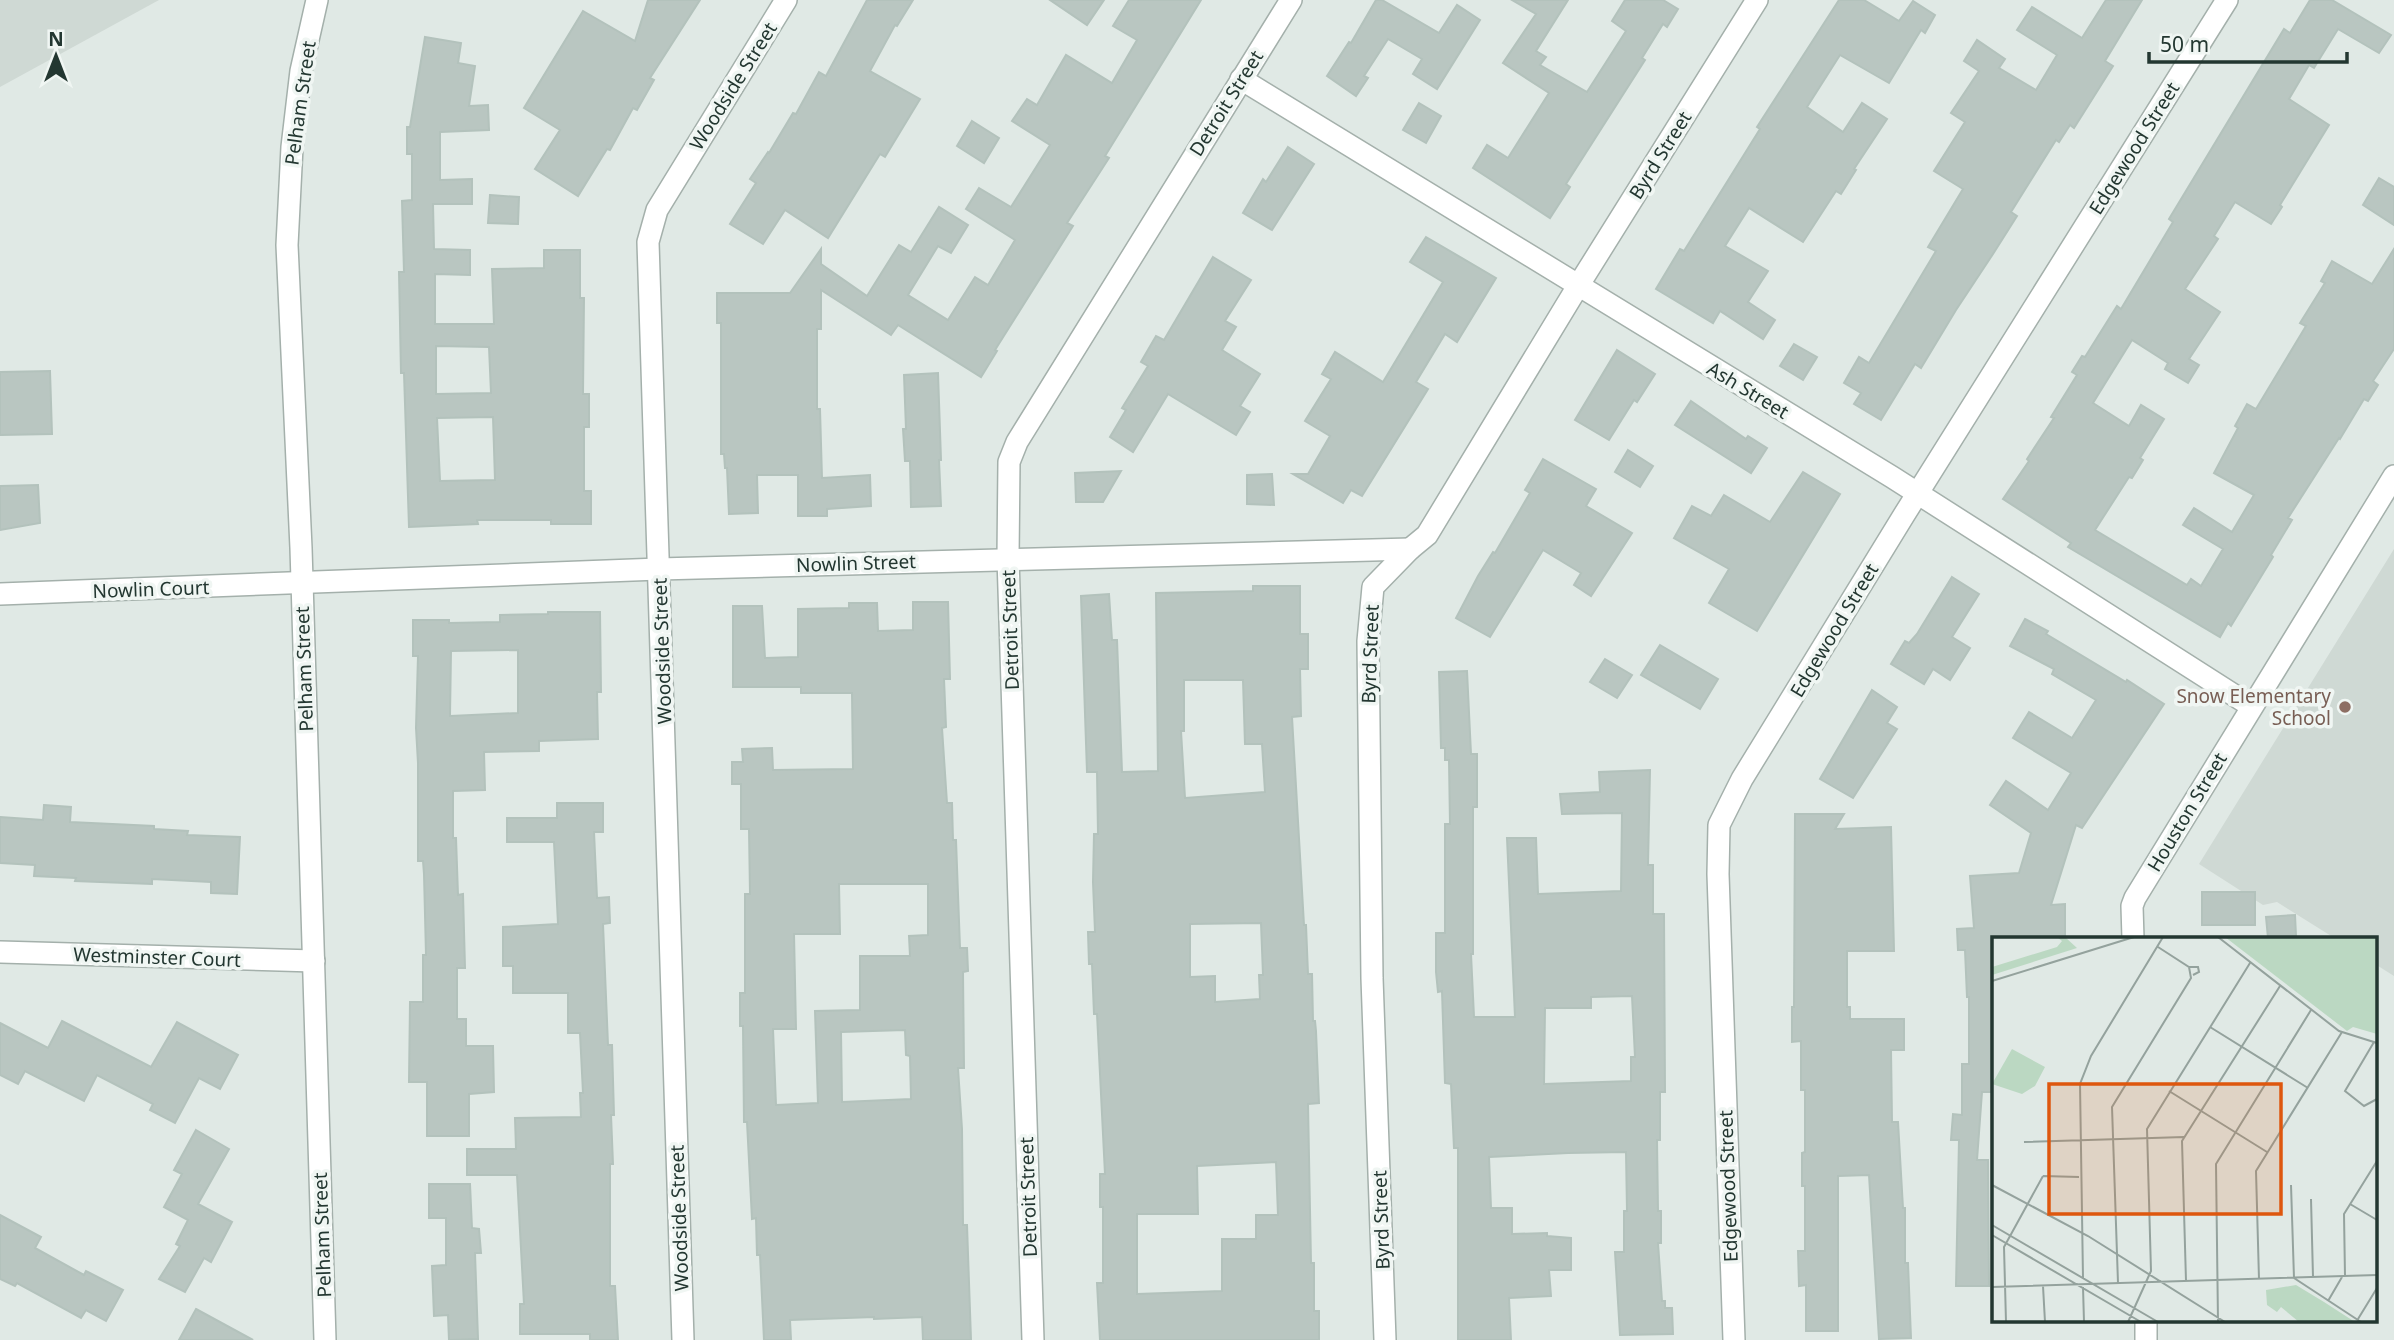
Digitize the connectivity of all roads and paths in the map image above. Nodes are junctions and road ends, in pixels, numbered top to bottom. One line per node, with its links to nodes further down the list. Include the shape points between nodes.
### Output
1 (317, 0): 13 (street, Pelham Street, via 301,71 287,245)
2 (786, 0): 12 (street, Woodside Street, via 657,210 648,242)
3 (1291, 0): 6 (street, Detroit Street)
4 (1757, 0): 7 (street, Byrd Street)
5 (2227, 0): 9 (street, Edgewood Street)
6 (1241, 79): 7 (street, Ash Street); 11 (street, Detroit Street, via 1017,442 1009,462)
7 (1578, 286): 9 (street, Ash Street); 10 (street, Byrd Street, via 1445,507)
8 (2394, 476): 15 (street, Houston Street)
9 (1918, 493): 15 (street, Ash Street); 24 (street, Edgewood Street, via 1742,779 1719,825)
10 (1410, 549): 11 (street, Nowlin Street); 23 (street, Byrd Street, via 1373,587 1368,641 1372,978)
11 (1008, 558): 12 (street, Nowlin Street); 22 (street, Detroit Street)
12 (659, 569): 13 (street, Nowlin Street); 21 (street, Woodside Street)
13 (302, 584): 14 (street, Nowlin Court); 18 (street, Pelham Street)
14 (0, 594)
15 (2251, 706): 16 (street, Houston Street, via 2135,898)
16 (2133, 937)
17 (0, 952): 18 (street, Westminster Court)
18 (314, 961): 20 (street, Pelham Street)
19 (2146, 1322): 25 (street)
20 (325, 1340)
21 (683, 1340)
22 (1033, 1340)
23 (1385, 1340)
24 (1734, 1340)
25 (2146, 1340)

